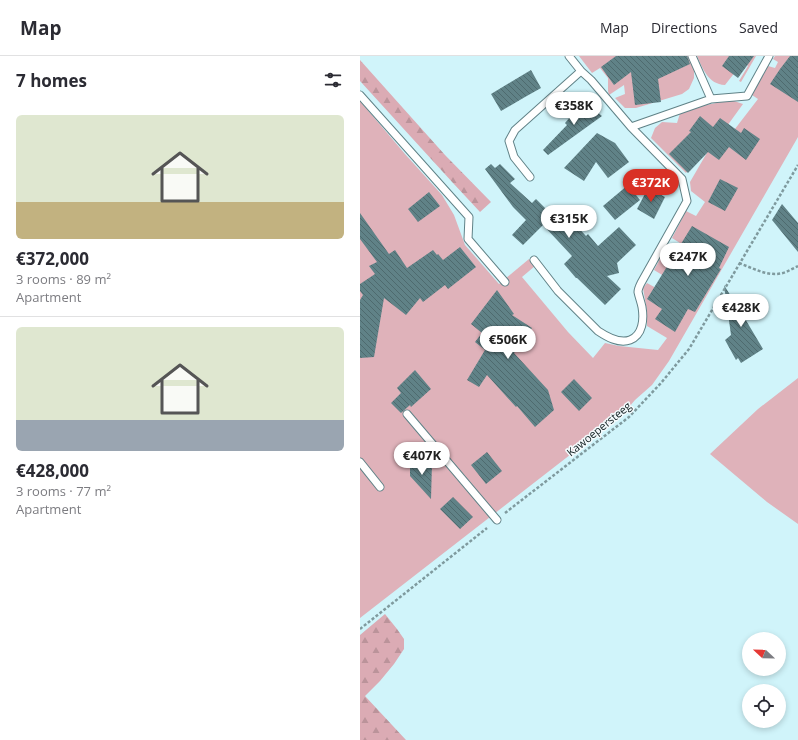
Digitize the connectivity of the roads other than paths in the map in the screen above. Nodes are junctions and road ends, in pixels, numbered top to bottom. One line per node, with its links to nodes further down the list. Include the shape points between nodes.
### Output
1 (569, 56): 4 (lane)
2 (692, 56): 6 (lane)
3 (769, 56): 6 (lane, via 747,96)
4 (581, 71): 7 (lane); 8 (lane, via 515,130 509,141 514,157)
5 (360, 95): 10 (lane, via 469,217 468,239)
6 (711, 99): 7 (lane)
7 (631, 127): 9 (lane, via 682,179 687,201 638,291 643,322 640,332 635,338 627,341 602,334 558,291)
8 (530, 177)
9 (534, 260)
10 (505, 282)
11 (407, 414): 14 (lane)
12 (360, 462): 13 (lane)
13 (380, 487)
14 (497, 520)

